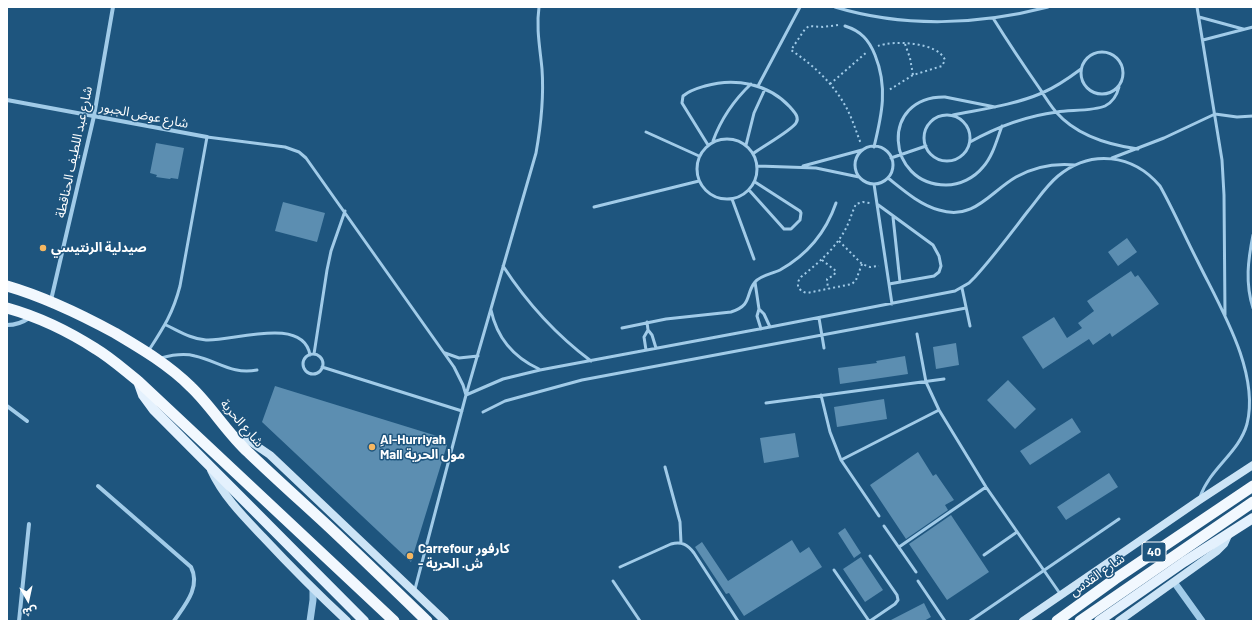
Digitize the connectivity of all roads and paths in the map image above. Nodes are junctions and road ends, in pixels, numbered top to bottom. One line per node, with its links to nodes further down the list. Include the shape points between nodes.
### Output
1 (113, 7): 29 (street, شارع عبد اللطيف الحناقطة)
2 (539, 7): 67 (lane, via 538,36 542,70 539,133 531,172)
3 (800, 7): 19 (lane)
4 (835, 7): 8 (lane, via 900,20 949,21)
5 (1048, 7): 8 (lane)
6 (1197, 7): 7 (lane)
7 (1199, 17): 11 (lane); 12 (lane)
8 (993, 18): 22 (lane)
9 (845, 26): 14 (lane, via 862,34); 18 (path, via 809,26 791,50 812,65)
10 (1253, 27): 11 (lane)
11 (1243, 29): 12 (lane)
12 (1203, 40): 27 (lane)
13 (905, 44): 14 (path, via 888,44); 16 (path); 16 (path, via 932,48 945,60 940,67)
14 (872, 48): 18 (path); 23 (lane, via 881,75)
15 (1081, 69): 20 (lane, via 1085,85 1093,92 1104,94); 20 (lane, via 1090,55 1101,52 1112,54 1123,66 1123,77); 22 (lane)
16 (913, 75): 23 (path, via 897,84)
17 (751, 84): 19 (lane); 34 (lane, via 726,113); 36 (lane, via 720,82 700,87 683,96 682,104)
18 (830, 84): 41 (path, via 846,106)
19 (758, 86): 21 (lane)
20 (1118, 87): 26 (lane, via 1114,100 1103,107)
21 (765, 89): 37 (lane, via 754,113); 42 (lane, via 787,104 795,112 797,120 793,127)
22 (1043, 93): 25 (lane); 26 (lane)
23 (883, 97): 39 (lane)
24 (7, 100): 29 (street, شارع عوض الجبور)
25 (995, 107): 28 (lane); 43 (lane, via 945,97 921,101 908,111 900,124 897,140)
26 (1056, 112): 31 (lane); 40 (lane, via 1075,127 1094,137 1115,145)
27 (1215, 114): 30 (lane); 40 (lane); 83 (lane, via 1223,180)
28 (952, 115): 35 (lane, via 966,125); 38 (lane, via 940,116 930,123 925,134)
29 (94, 116): 33 (street, شارع عوض الجبور); 75 (street, شارع عبد اللطيف الحناقطة)
30 (1253, 116)
31 (1002, 126): 35 (lane); 43 (lane, via 984,166 972,177 958,184 934,184 920,178 908,168)
32 (646, 132): 44 (lane)
33 (207, 137): 60 (lane, via 285,146 299,152); 87 (lane, via 180,286)
34 (713, 142): 36 (lane); 37 (lane, via 730,138)
35 (970, 142): 38 (lane, via 961,157 949,160 933,155)
36 (708, 145): 44 (lane)
37 (746, 145): 42 (lane)
38 (926, 146): 43 (lane)
39 (874, 147): 41 (lane); 45 (lane, via 884,150)
40 (1138, 148): 46 (lane)
41 (864, 150): 49 (lane); 50 (lane, via 856,163)
42 (754, 153): 48 (lane)
43 (900, 155): 45 (lane)
44 (700, 156): 52 (lane, via 697,168)
45 (891, 158): 51 (lane, via 893,168)
46 (1111, 158): 47 (lane, via 1093,159); 83 (lane, via 1138,166 1160,186)
47 (1076, 165): 51 (lane, via 1056,164 1036,168 1009,181 976,208 961,212 946,212 932,208); 73 (lane, via 1059,175 1048,186 975,278)
48 (758, 166): 49 (lane); 53 (lane)
49 (802, 167): 50 (lane)
50 (860, 178): 54 (lane)
51 (888, 178): 54 (lane)
52 (699, 181): 56 (lane, via 713,196); 59 (lane)
53 (755, 182): 55 (lane); 55 (lane, via 800,211 800,220 791,229 784,229)
54 (874, 184): 58 (lane)
55 (749, 190): 56 (lane)
56 (732, 199): 64 (lane)
57 (836, 203): 69 (lane, via 832,216 806,251 788,266)
58 (877, 204): 61 (lane); 63 (path, via 856,204); 68 (lane)
59 (594, 207)
60 (344, 211): 98 (lane); 100 (lane, via 327,270)
61 (893, 216): 70 (lane); 70 (lane, via 933,244 941,266 934,276)
62 (1253, 235): 80 (lane, via 1247,277)
63 (839, 241): 65 (path); 66 (path)
64 (754, 259)
65 (822, 260): 74 (path, via 836,271 827,279); 74 (path, via 801,277 798,287 807,293)
66 (862, 264): 68 (path, via 870,267); 74 (path, via 855,282)
67 (503, 266): 78 (lane); 104 (lane, via 538,314)
68 (886, 266): 71 (lane)
69 (755, 282): 81 (lane); 85 (lane, via 744,305 736,310)
70 (900, 282): 71 (lane)
71 (889, 284): 76 (lane)
72 (7, 286): 75 (highway, شارع الحرية)
73 (962, 288): 76 (lane); 79 (lane)
74 (828, 289)
75 (50, 301): 99 (highway, شارع الحرية, via 78,313)
76 (892, 304): 84 (lane)
77 (7, 308): 82 (highway)
78 (491, 308): 102 (lane); 107 (lane, via 497,331 511,350)
79 (966, 308): 88 (lane); 94 (lane)
80 (1253, 308)
81 (759, 309): 89 (lane); 91 (lane, via 757,316)
82 (32, 315): 86 (street, via 22,322); 109 (highway, via 97,350)
83 (1225, 317): 127 (lane, via 1244,364 1249,394 1248,416 1241,439 1209,478)
84 (819, 318): 89 (lane); 94 (lane)
85 (647, 322): 90 (lane); 92 (lane)
86 (7, 325)
87 (166, 325): 99 (lane); 101 (lane, via 190,337 215,341 266,333 290,335 305,343)
88 (970, 326)
89 (770, 327): 91 (lane)
90 (622, 328)
91 (761, 329): 95 (lane)
92 (648, 330): 95 (lane); 97 (lane, via 644,337)
93 (917, 334): 110 (lane)
94 (822, 335): 96 (lane); 117 (lane, via 582,380 505,401)
95 (656, 348): 97 (lane)
96 (824, 348)
97 (646, 350): 104 (lane)
98 (442, 351): 102 (lane, via 459,358); 111 (lane, via 454,367)
99 (148, 352): 103 (highway, شارع الحرية)
100 (314, 354): 101 (lane); 105 (lane, via 321,359)
101 (310, 355): 105 (lane, via 304,361 305,369 316,373)
102 (478, 356): 111 (lane)
103 (157, 359): 106 (lane, via 189,355 234,370); 119 (highway, شارع الحرية, via 191,387)
104 (590, 361): 107 (lane)
105 (322, 367): 116 (lane)
106 (257, 370)
107 (540, 370): 111 (lane, via 503,379)
108 (944, 379): 110 (lane)
109 (138, 381): 122 (main road, via 143,395 154,410); 155 (highway)
110 (926, 382): 112 (lane); 115 (lane)
111 (466, 395): 116 (lane)
112 (821, 395): 113 (lane); 120 (lane, via 830,432)
113 (766, 403)
114 (7, 406): 118 (street)
115 (939, 410): 120 (lane); 126 (lane)
116 (462, 411): 148 (lane)
117 (483, 412)
118 (27, 420)
119 (231, 435): 148 (main road, via 248,440 270,455); 156 (highway, شارع الحرية)
120 (841, 460): 129 (lane)
121 (1253, 465): 127 (main road)
122 (210, 467): 147 (main road, via 225,495); 154 (main road)
123 (665, 467): 136 (lane, via 680,522)
124 (98, 486): 151 (street, via 191,567 195,580 193,589)
125 (1253, 486): 164 (highway, شارع القدس / 40)
126 (986, 487): 134 (lane); 137 (lane)
127 (1198, 501): 149 (main road)
128 (1253, 502): 165 (highway, 40)
129 (879, 516)
130 (1253, 518): 135 (main road)
131 (1119, 519): 142 (lane)
132 (29, 524): 150 (street)
133 (884, 526): 137 (lane)
134 (1016, 532): 138 (lane); 142 (lane)
135 (1229, 533): 146 (main road, via 1221,548); 166 (main road)
136 (681, 543): 140 (lane, via 671,544); 159 (lane, via 694,553)
137 (899, 547): 143 (lane)
138 (984, 555)
139 (870, 556): 160 (lane, via 898,600)
140 (620, 567)
141 (834, 570): 160 (lane)
142 (1043, 571): 149 (lane); 162 (lane)
143 (916, 572)
144 (613, 580): 158 (lane)
145 (918, 581): 161 (lane)
146 (1174, 582): 167 (main road); 168 (street)
147 (313, 589): 152 (street); 153 (main road)
148 (414, 591): 157 (main road)
149 (1061, 595): 163 (main road)
150 (19, 621)
151 (174, 621)
152 (310, 621)
153 (347, 621)
154 (364, 621)
155 (394, 621)
156 (427, 621)
157 (445, 621)
158 (640, 621)
159 (738, 621)
160 (869, 621)
161 (945, 621)
162 (970, 621)
163 (1023, 621)
164 (1057, 621)
165 (1080, 621)
166 (1099, 621)
167 (1120, 621)
168 (1202, 621)

